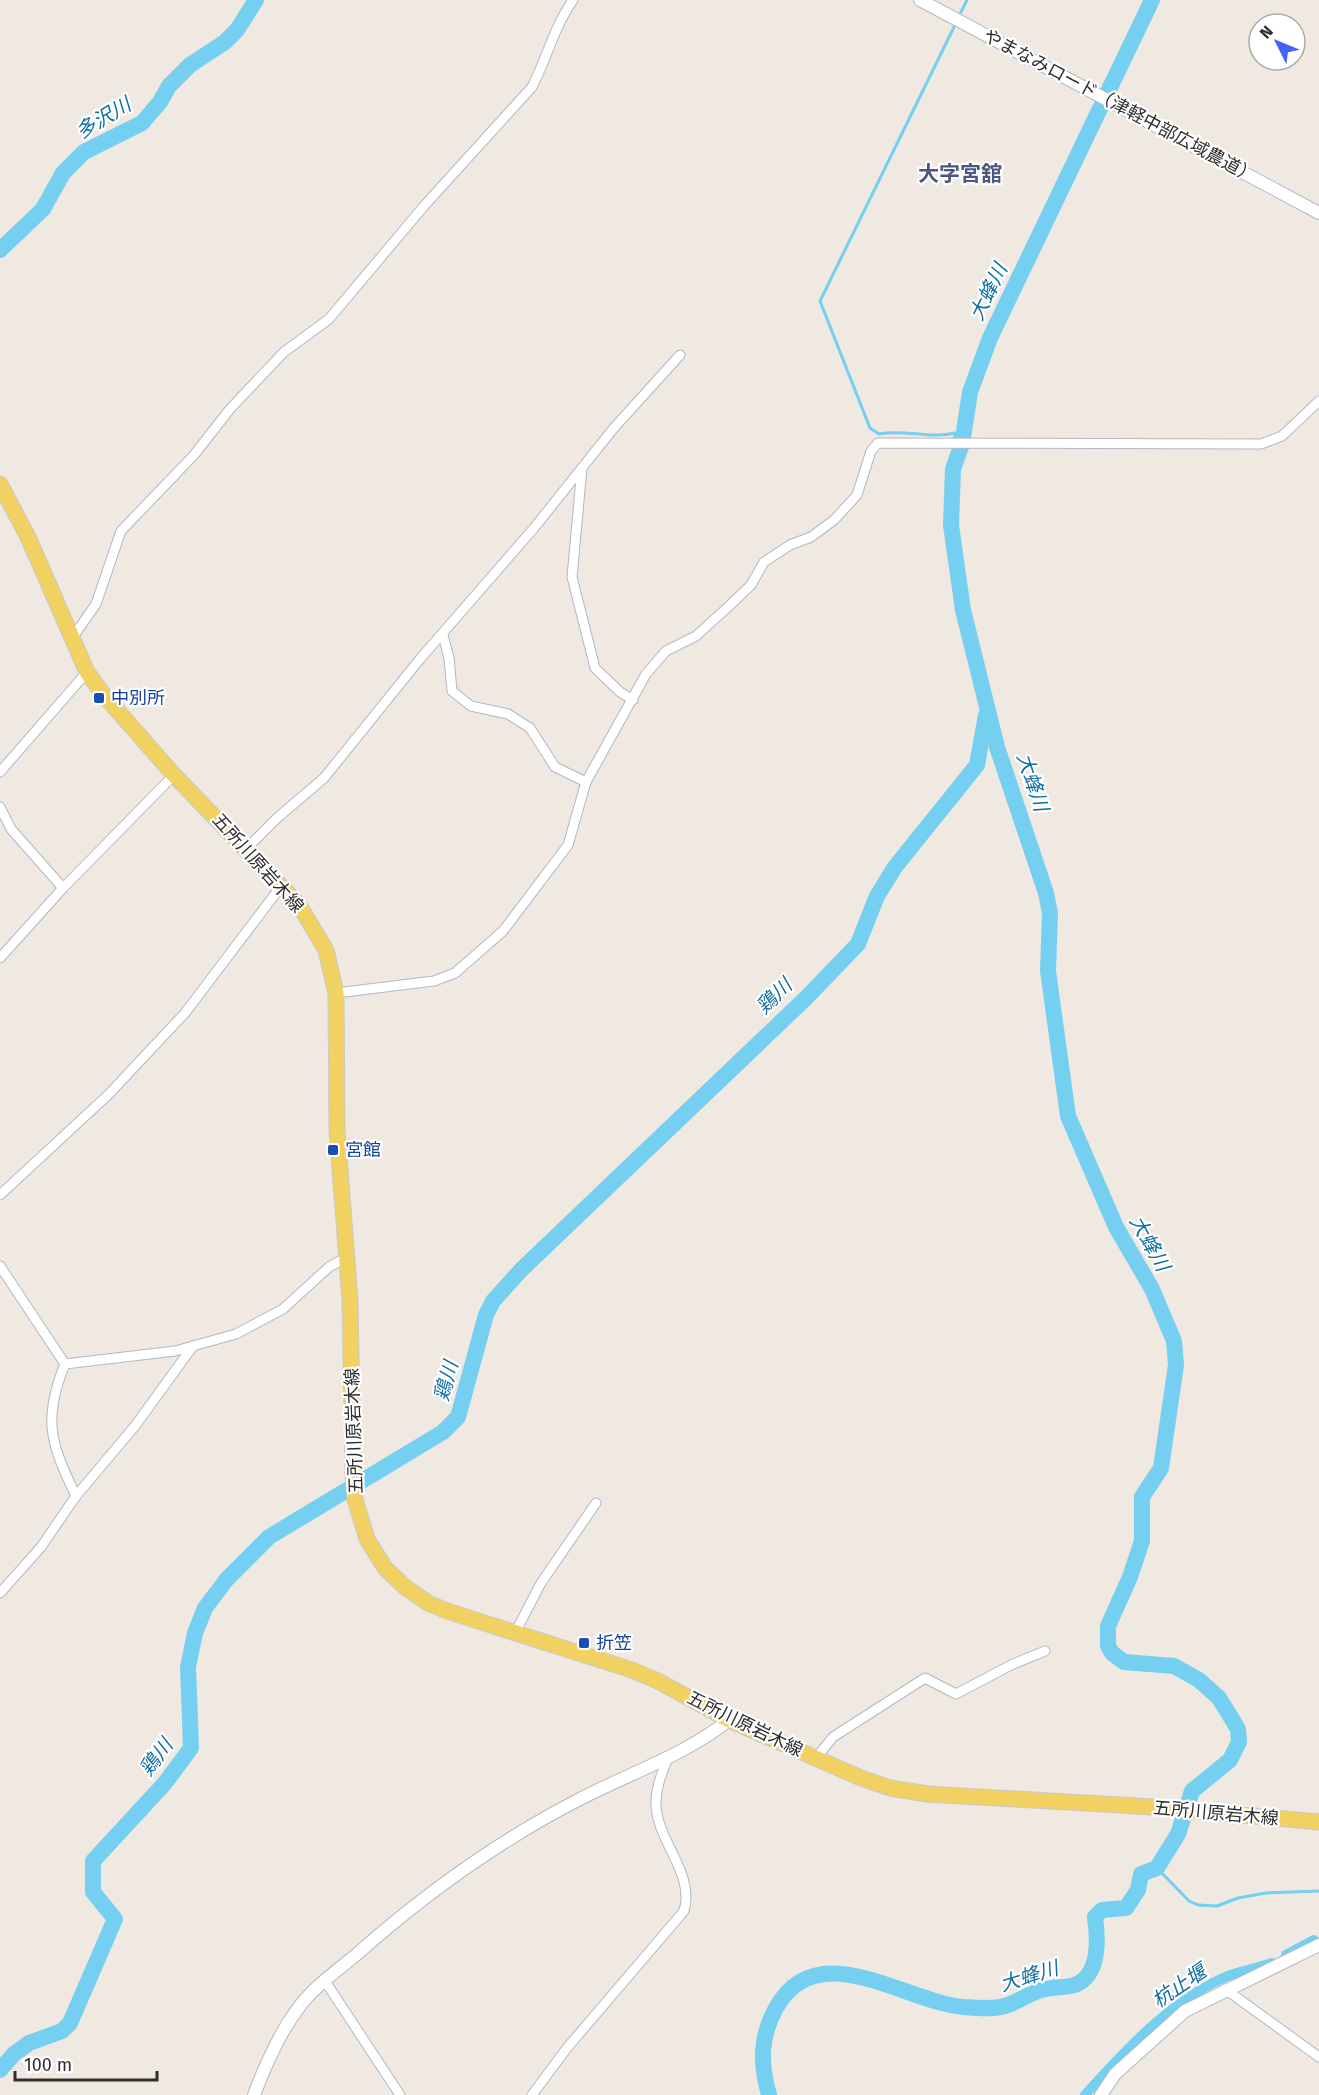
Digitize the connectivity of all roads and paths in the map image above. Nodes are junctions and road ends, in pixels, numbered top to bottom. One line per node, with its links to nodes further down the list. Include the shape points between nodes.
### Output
1 (573, 0): 9 (street, via 552,37 532,87 329,319 284,352 121,531 96,604)
2 (920, 0): 3 (street, やまなみロード（津軽中部広域農道）)
3 (1319, 213)
4 (680, 355): 6 (street)
5 (1319, 401): 11 (street, via 1282,435 1261,444 878,443 871,451 857,495 834,520 765,562 751,585 696,636 666,651 646,674)
6 (582, 468): 8 (street); 11 (street, via 572,577 595,668)
7 (0, 484): 9 (main road, 五所川原岩木線)
8 (443, 635): 14 (street, via 452,691 471,705 508,714 530,728 555,767); 16 (street, via 324,778)
9 (73, 637): 10 (main road, 五所川原岩木線)
10 (87, 672): 12 (street); 13 (main road, 五所川原岩木線)
11 (633, 699): 14 (street)
12 (0, 772)
13 (174, 775): 16 (main road, 五所川原岩木線); 18 (street)
14 (586, 782): 20 (street, via 568,845 503,931 478,956 434,981)
15 (0, 807): 18 (street, via 11,829)
16 (248, 848): 17 (main road, 五所川原岩木線)
17 (282, 885): 20 (main road, 五所川原岩木線, via 326,950); 21 (street, via 185,1013 109,1094)
18 (63, 888): 19 (street)
19 (0, 958)
20 (336, 993): 22 (main road, 五所川原岩木線, via 337,1130)
21 (0, 1196)
22 (346, 1257): 24 (street, via 329,1267 283,1309 236,1334); 29 (main road, 五所川原岩木線, via 353,1472 360,1521 375,1554 405,1587 447,1611)
23 (0, 1266): 25 (street)
24 (193, 1346): 25 (street, via 138,1358); 26 (street, via 135,1426)
25 (65, 1364): 26 (street, via 51,1411 51,1432)
26 (76, 1496): 28 (street, via 41,1547)
27 (596, 1503): 29 (street, via 541,1583)
28 (0, 1593)
29 (516, 1631): 31 (main road, 五所川原岩木線, via 632,1670)
30 (1045, 1651): 33 (street, via 956,1694 925,1678 833,1737)
31 (729, 1720): 32 (street); 33 (main road, 五所川原岩木線)
32 (668, 1757): 36 (street, via 506,1838 397,1918); 41 (street, via 656,1794 656,1809 687,1892 684,1911)
33 (816, 1758): 34 (main road, 五所川原岩木線, via 871,1782 918,1793)
34 (1319, 1822)
35 (1319, 1945): 37 (street)
36 (325, 1981): 39 (street, via 298,2008 281,2034); 40 (street)
37 (1226, 1989): 38 (street); 42 (street, via 1185,2011 1115,2074)
38 (1319, 2057)
39 (252, 2094)
40 (400, 2095)
41 (532, 2095)
42 (1101, 2095)

